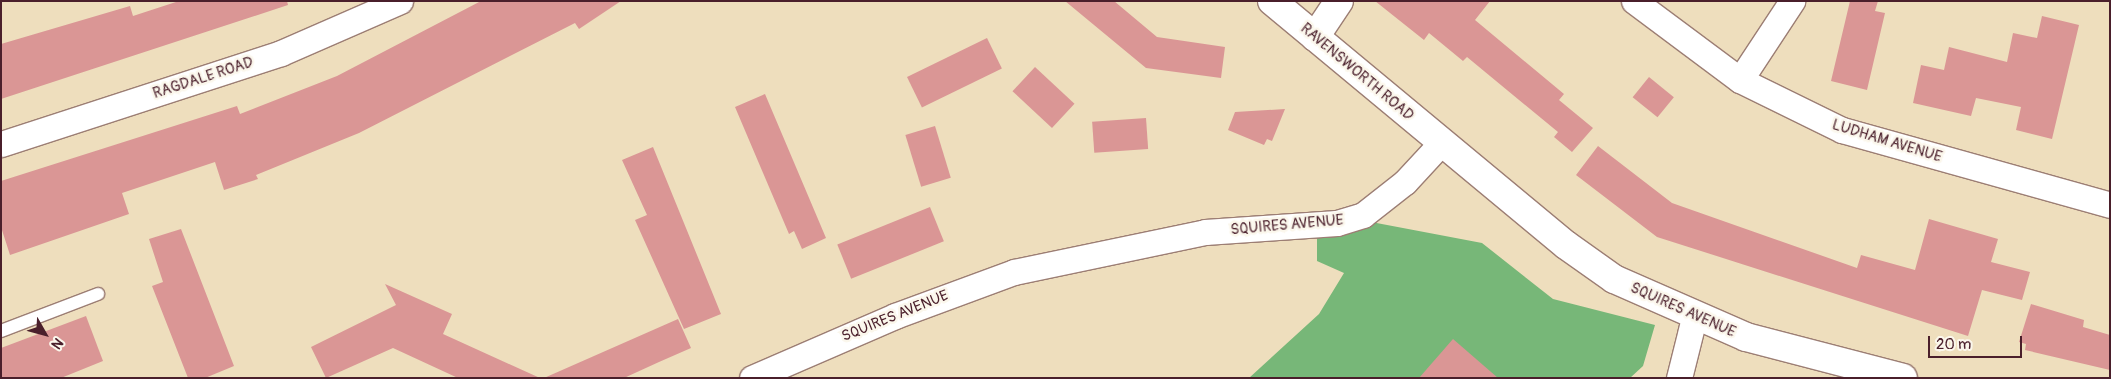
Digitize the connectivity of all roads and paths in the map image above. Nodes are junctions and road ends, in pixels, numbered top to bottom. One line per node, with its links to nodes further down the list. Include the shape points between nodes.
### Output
1 (400, 1): 9 (street, RAGDALE ROAD, via 281,53)
2 (1272, 1): 6 (street, RAVENSWORTH ROAD)
3 (1339, 1): 6 (street)
4 (1634, 1): 7 (street, LUDHAM AVENUE)
5 (1792, 1): 7 (street)
6 (1315, 36): 8 (street, RAVENSWORTH ROAD)
7 (1740, 80): 10 (street, LUDHAM AVENUE, via 1842,130)
8 (1442, 142): 12 (street, SQUIRES AVENUE, via 1614,279); 15 (street, SQUIRES AVENUE, via 1406,182 1363,215 1337,222 1204,232 1014,272 904,312)
9 (1, 144)
10 (2110, 205)
11 (98, 294): 13 (lane)
12 (1694, 318): 14 (street, SQUIRES AVENUE, via 1746,337); 16 (street)
13 (1, 331)
14 (1894, 377)
15 (752, 378)
16 (1679, 378)

